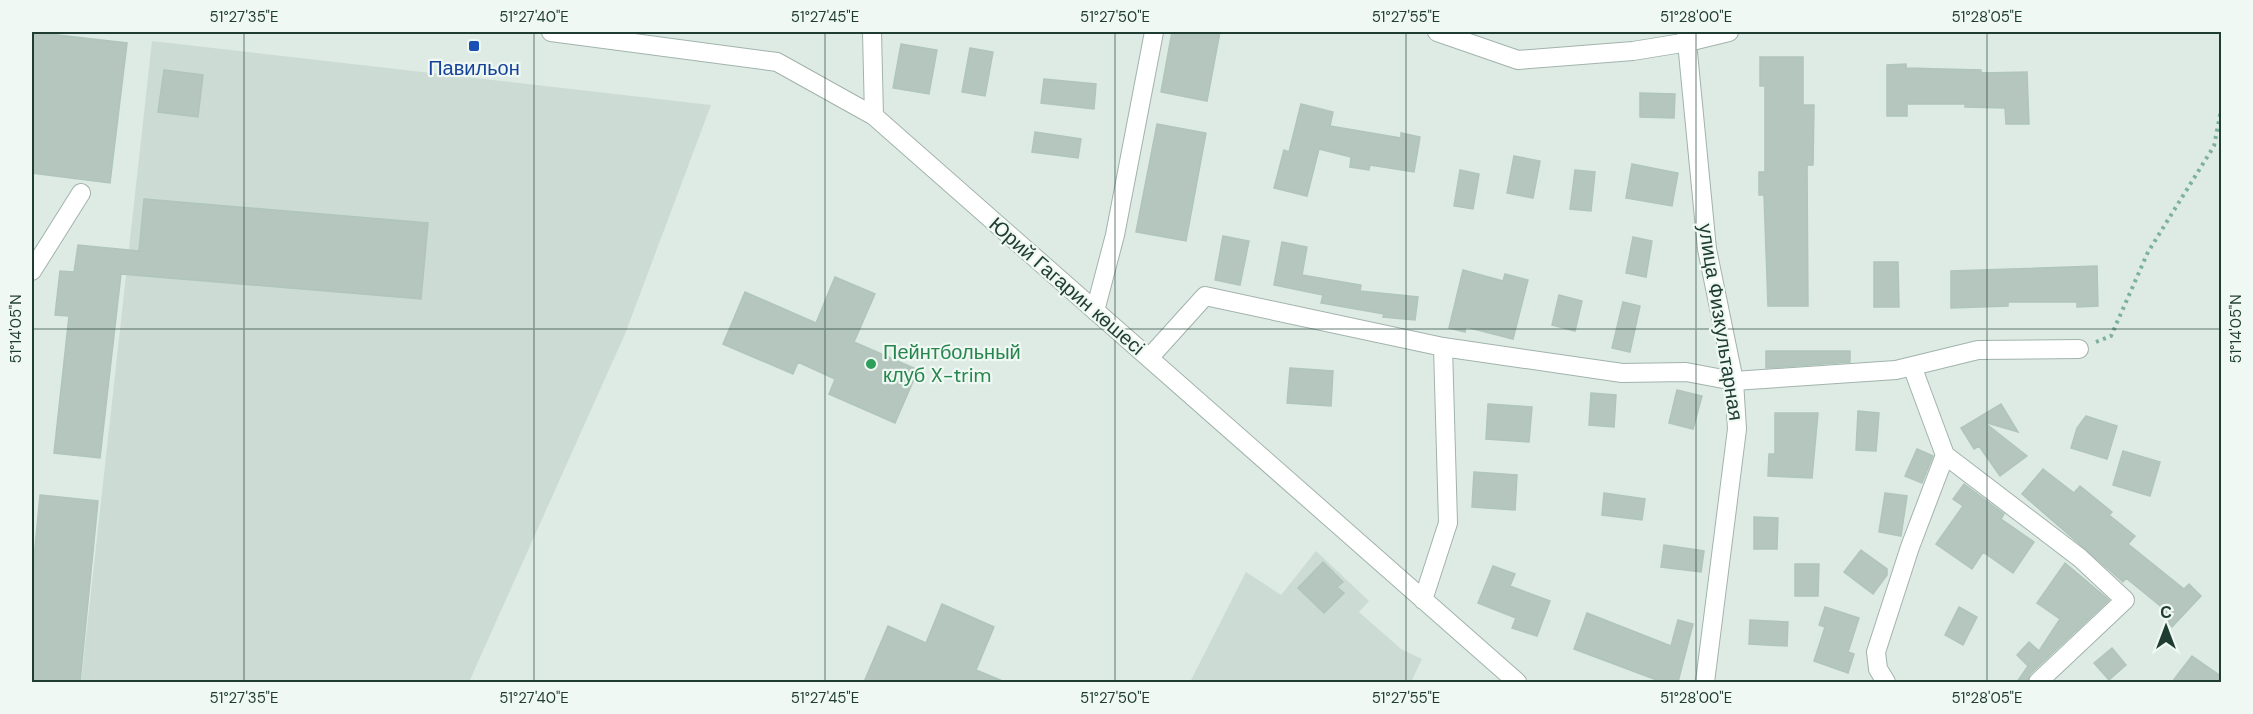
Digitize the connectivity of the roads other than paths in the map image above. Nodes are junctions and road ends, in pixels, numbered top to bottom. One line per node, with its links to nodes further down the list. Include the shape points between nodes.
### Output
1 (551, 32): 7 (street, Юрий Гагарин көшесі, via 777,62)
2 (872, 32): 7 (street)
3 (1154, 32): 10 (street, via 1115,235)
4 (1437, 32): 6 (street, via 1518,60 1633,51)
5 (1729, 32): 6 (street)
6 (1687, 37): 15 (street, улица Физкультарная, via 1707,249)
7 (874, 116): 10 (street, Юрий Гагарин көшесі)
8 (81, 193): 9 (street)
9 (32, 271)
10 (1095, 311): 13 (street, Юрий Гагарин көшесі)
11 (1443, 347): 13 (street, via 1205,296); 15 (street, via 1622,373 1686,372); 17 (street, via 1448,523)
12 (2079, 349): 14 (street, via 1978,350)
13 (1149, 358): 17 (street, Юрий Гагарин көшесі)
14 (1912, 366): 15 (street); 16 (street)
15 (1734, 381): 19 (street, улица Физкультарная, via 1737,429)
16 (1945, 455): 20 (street, via 1876,651 1878,669); 21 (street, via 2080,558 2125,600)
17 (1423, 600): 18 (street, Юрий Гагарин көшесі)
18 (1517, 682)
19 (1706, 682)
20 (1886, 682)
21 (2038, 682)

